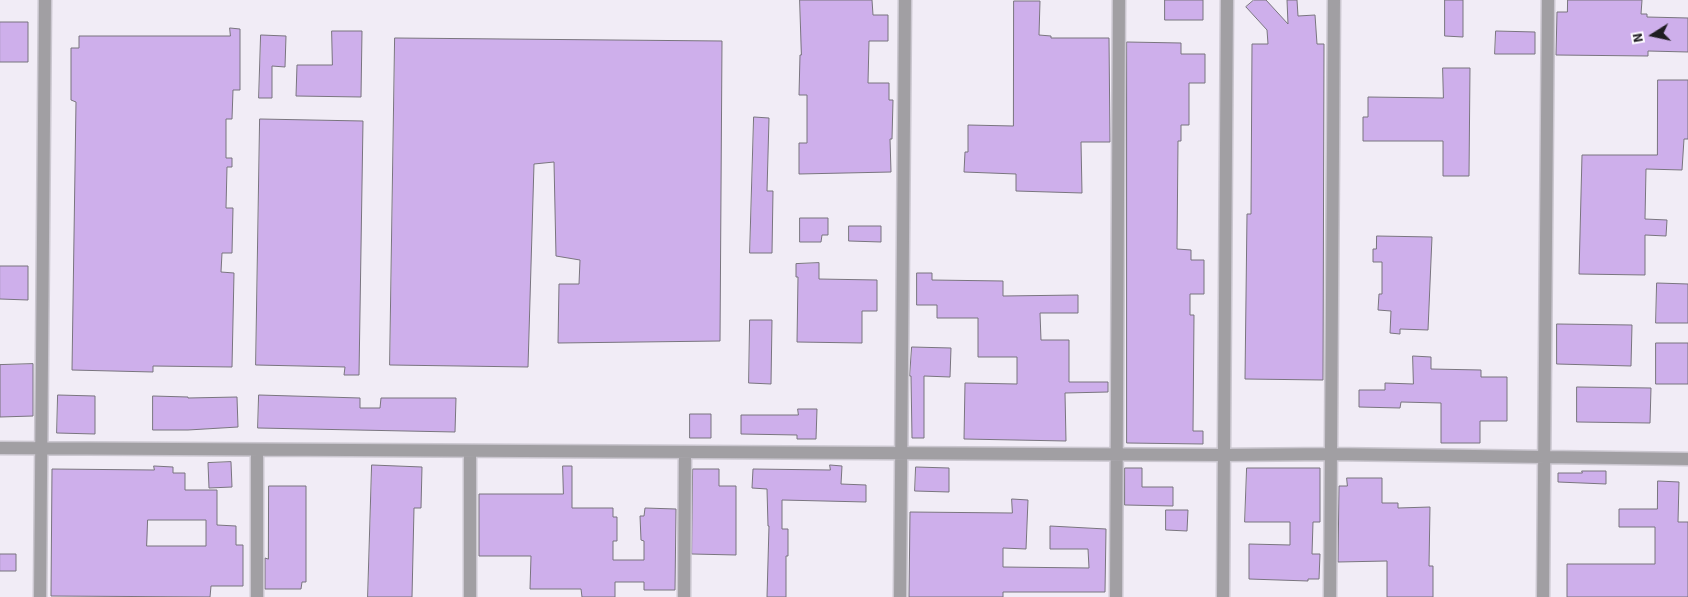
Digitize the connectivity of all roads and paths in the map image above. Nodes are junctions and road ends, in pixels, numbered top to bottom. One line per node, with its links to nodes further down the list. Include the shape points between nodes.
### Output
1 (45, 0): 8 (street)
2 (905, 0): 12 (street)
3 (1120, 0): 14 (street)
4 (1227, 0): 15 (street)
5 (1334, 0): 13 (street)
6 (1548, 0): 16 (street)
7 (0, 448): 8 (street)
8 (41, 449): 9 (street); 18 (street)
9 (257, 450): 10 (street); 19 (street)
10 (470, 452): 11 (street); 20 (street)
11 (684, 452): 12 (street); 21 (street)
12 (900, 453): 14 (street); 22 (street)
13 (1331, 454): 15 (street); 16 (street); 25 (street)
14 (1116, 455): 15 (street); 23 (street)
15 (1224, 456): 24 (street)
16 (1544, 458): 17 (street); 26 (street)
17 (1688, 459)
18 (40, 597)
19 (256, 597)
20 (470, 597)
21 (684, 597)
22 (900, 597)
23 (1116, 597)
24 (1223, 597)
25 (1330, 597)
26 (1544, 597)

